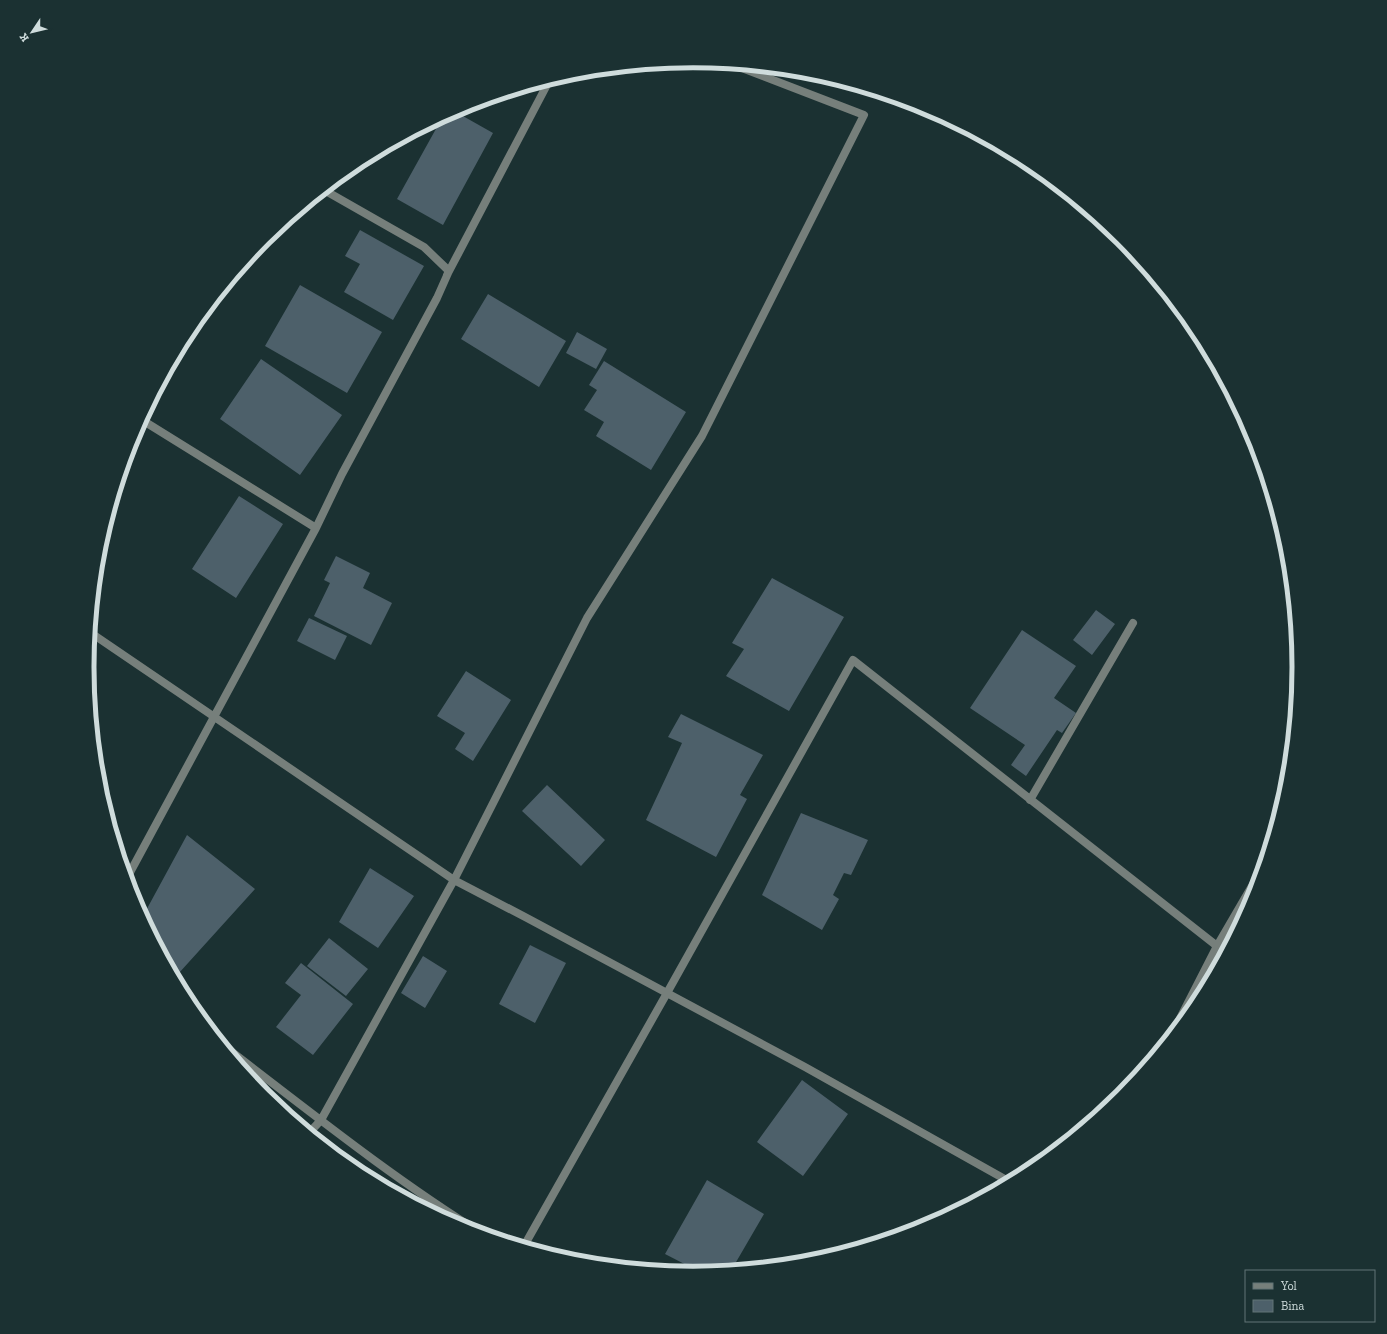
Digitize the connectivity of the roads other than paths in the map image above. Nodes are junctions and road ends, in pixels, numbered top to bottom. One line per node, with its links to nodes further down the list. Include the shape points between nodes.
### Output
1 (749, 71): 12 (street, via 864,115 702,436 587,618)
2 (546, 86): 4 (street)
3 (328, 193): 4 (street, via 424,247 449,271)
4 (445, 279): 6 (street)
5 (147, 423): 6 (street)
6 (316, 528): 9 (street)
7 (1133, 624): 10 (street)
8 (96, 636): 9 (street)
9 (214, 717): 11 (street); 12 (street)
10 (1030, 800): 14 (street); 16 (street, via 852,660)
11 (130, 872)
12 (454, 880): 16 (street); 19 (street)
13 (1249, 891): 14 (street)
14 (1217, 946): 15 (street); 17 (street)
15 (1222, 949)
16 (667, 993): 21 (street); 23 (street)
17 (1183, 1013)
18 (240, 1058): 19 (street)
19 (321, 1120): 20 (street); 22 (street)
20 (313, 1129)
21 (1004, 1179)
22 (449, 1213)
23 (526, 1242)

